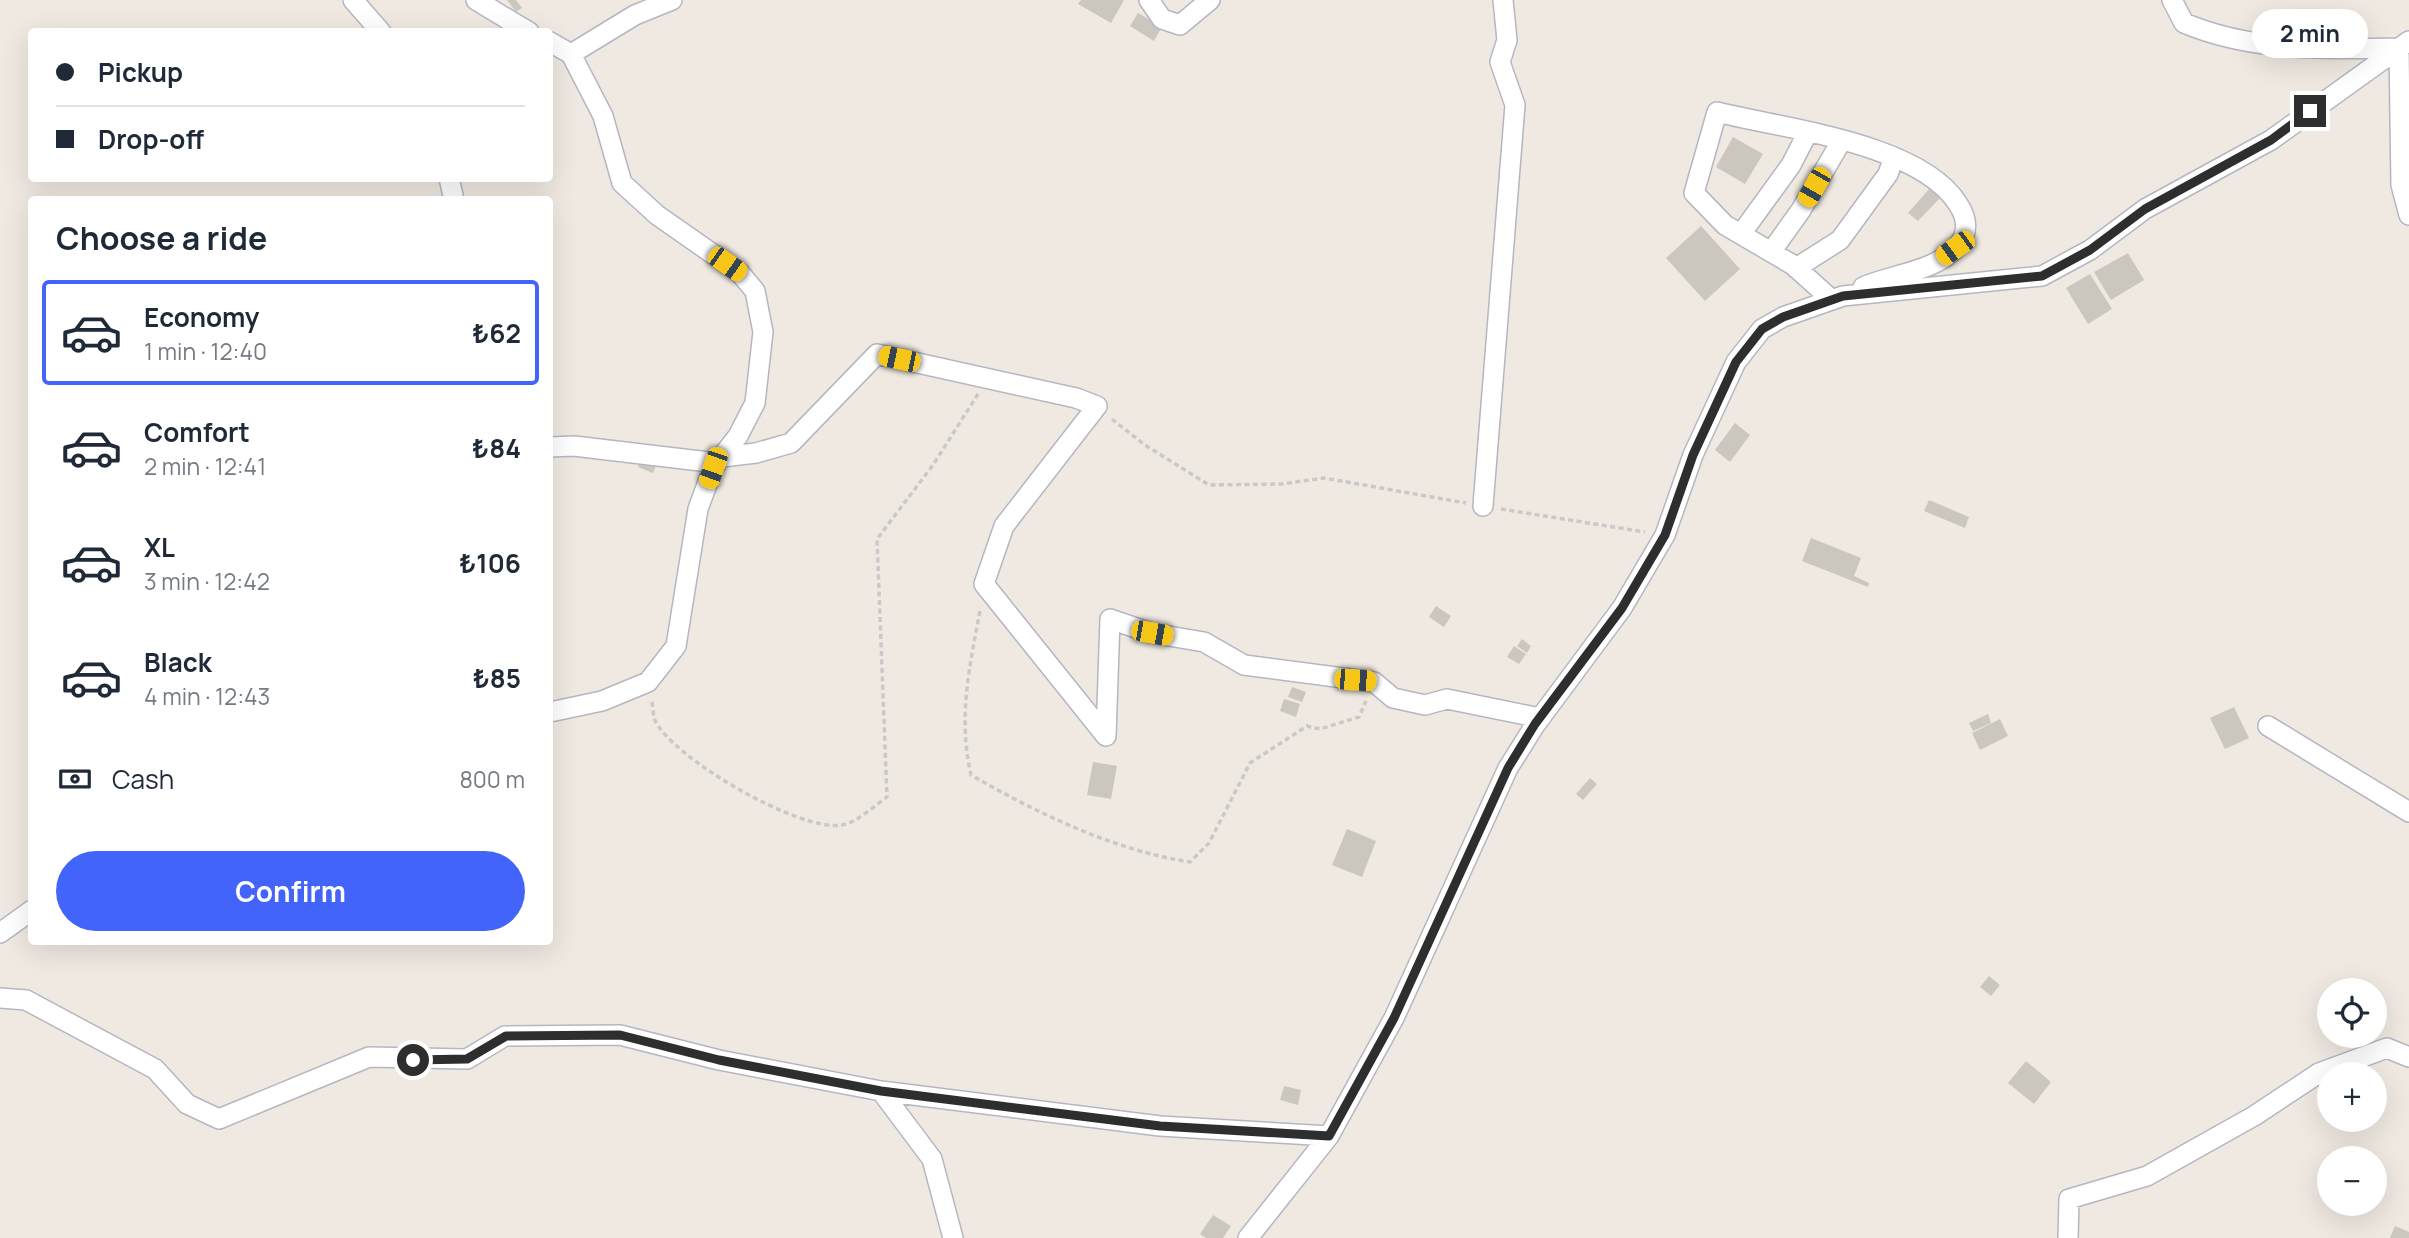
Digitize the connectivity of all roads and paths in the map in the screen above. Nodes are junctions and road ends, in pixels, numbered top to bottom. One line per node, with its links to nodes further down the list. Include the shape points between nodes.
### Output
1 (353, 0): 8 (street)
2 (476, 0): 9 (street)
3 (672, 0): 12 (street, via 635,15)
4 (1149, 0): 5 (street, via 1162,19 1180,24)
5 (1210, 0)
6 (1503, 0): 25 (street, via 1507,40 1500,62 1515,105)
7 (2172, 0): 11 (street, via 2184,23 2248,43 2320,49)
8 (378, 28)
9 (522, 28)
10 (553, 44): 12 (street)
11 (2404, 45): 16 (street, via 2400,186); 20 (street, via 2271,140 2145,209 2090,250 2042,276)
12 (571, 54): 24 (street, via 603,116 622,183 657,215 740,273 755,291 762,332 755,403)
13 (1808, 132): 14 (street); 17 (street, via 1791,165); 17 (street, via 1717,112 1694,193 1725,225)
14 (1842, 140): 15 (street); 18 (street)
15 (1894, 157): 19 (street, via 1888,174 1840,240); 20 (street, via 1951,192 1966,217 1965,235 1931,265)
16 (2409, 215)
17 (1741, 234): 18 (street)
18 (1771, 252): 19 (street)
19 (1796, 268): 20 (street)
20 (1837, 298): 26 (street, via 1762,329 1736,362 1693,455)
21 (987, 379): 22 (street); 24 (street, via 877,355 791,443); 28 (path, via 933,465 877,539 887,797 839,826 762,804 679,747 655,720)
22 (1097, 406): 25 (path, via 1145,445 1209,485 1324,478); 27 (street, via 1004,526)
23 (553, 447): 24 (street)
24 (719, 460): 28 (street, via 698,509 676,646)
25 (1483, 506): 26 (path)
26 (1665, 535): 31 (street, via 1622,608)
27 (984, 584): 29 (street, via 1106,736 1110,619 1152,633 1204,642 1244,665); 29 (path, via 965,694 963,742 971,775 1026,805 1154,856 1190,862 1209,843 1250,762 1307,726 1320,729 1359,717)
28 (648, 682): 30 (street, via 602,701)
29 (1374, 682): 31 (street, via 1393,698 1425,705 1447,699)
30 (553, 711)
31 (1540, 718): 39 (street, via 1508,768 1394,1018)
32 (2268, 726): 33 (street)
33 (2409, 813)
34 (28, 913): 35 (street)
35 (0, 933)
36 (0, 998): 38 (street, via 26,1000 155,1069 187,1104 219,1118 369,1057 467,1059 506,1036 620,1035 719,1060)
37 (2409, 1057): 42 (street, via 2388,1048 2319,1073 2147,1176 2069,1199)
38 (881, 1091): 39 (street, via 1160,1126); 40 (street, via 932,1159)
39 (1329, 1136): 41 (street)
40 (953, 1238)
41 (1248, 1238)
42 (2068, 1238)

